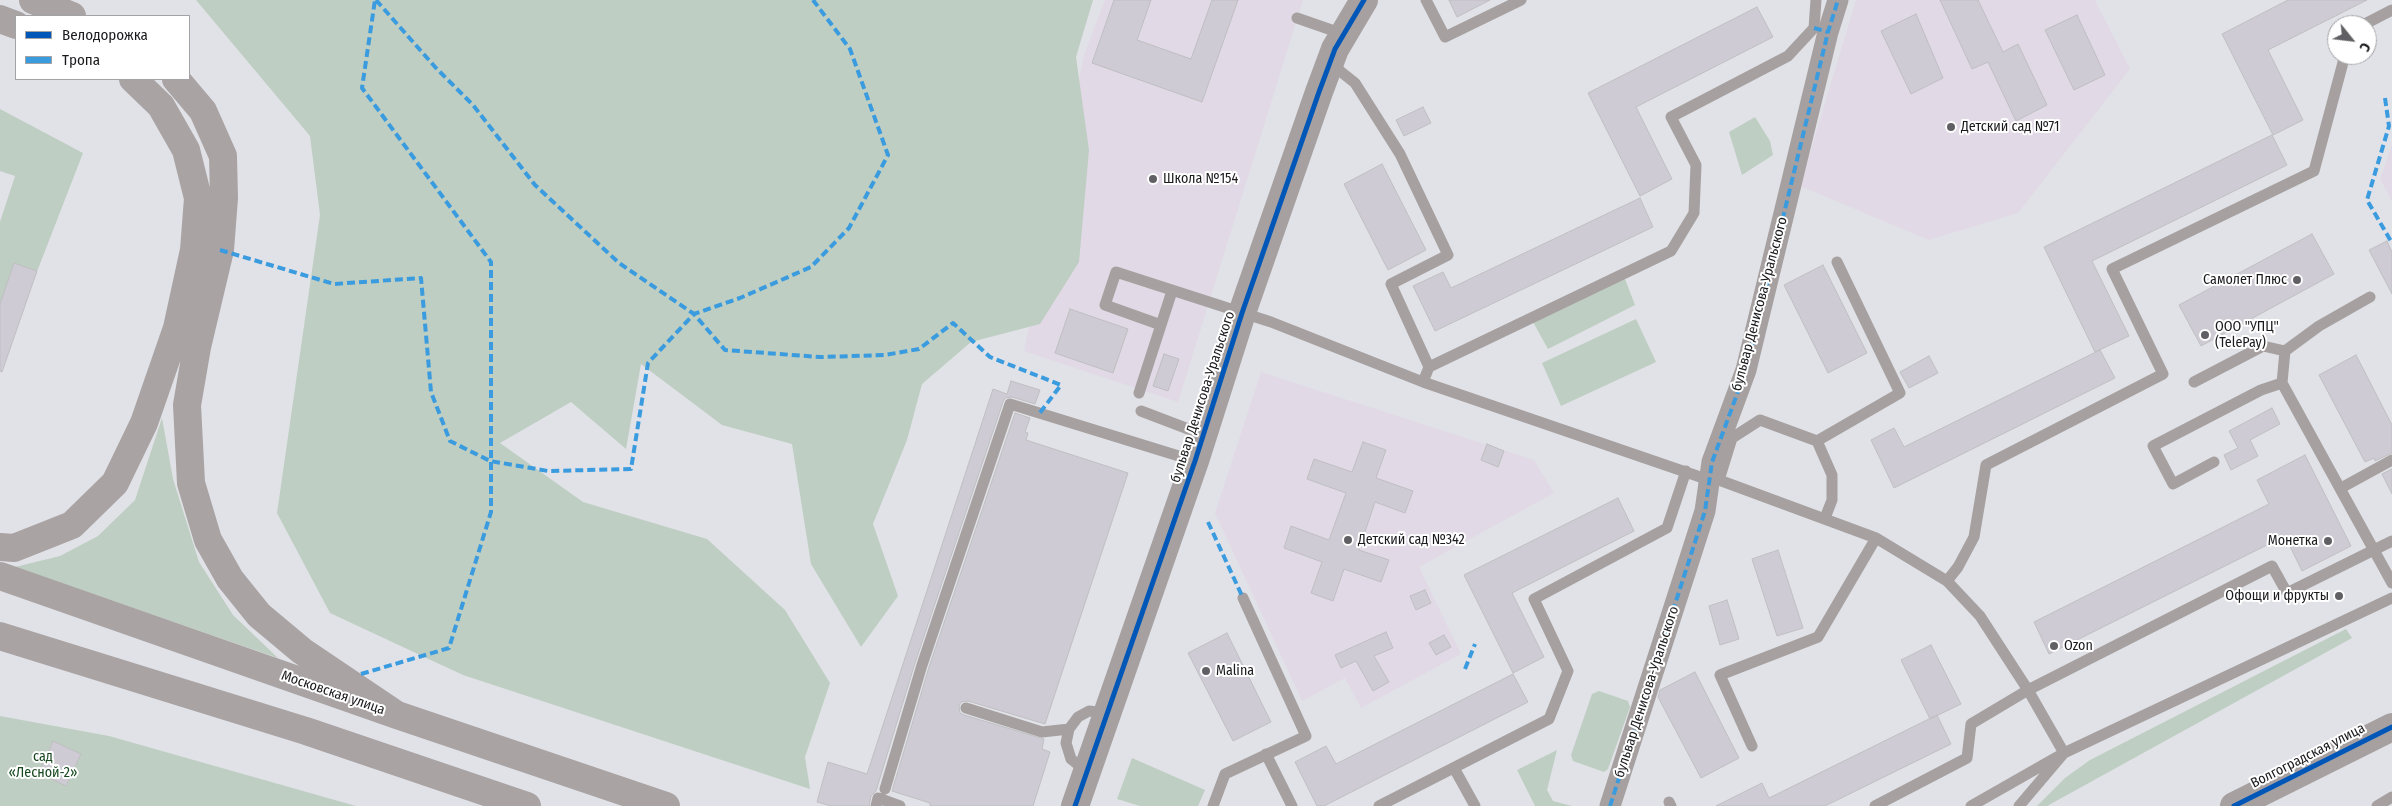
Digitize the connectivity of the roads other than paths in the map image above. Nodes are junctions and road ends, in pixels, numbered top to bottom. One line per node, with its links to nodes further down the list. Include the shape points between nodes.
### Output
1 (33, 0): 8 (main road)
2 (1364, 0): 13 (street, бульвар Денисова-Уральского)
3 (1426, 0): 4 (lane, via 1445,37)
4 (1521, 0)
5 (1816, 0): 24 (lane, via 1814,28 1788,56 1671,117 1696,165 1694,213 1671,251)
6 (1838, 0): 36 (street, бульвар Денисова-Уральского, via 1746,370 1712,462)
7 (2392, 10): 10 (lane)
8 (70, 15)
9 (1297, 18): 13 (lane)
10 (2377, 18)
11 (0, 19): 12 (main road)
12 (15, 25)
13 (1343, 34): 14 (street, бульвар Денисова-Уральского)
14 (1330, 63): 21 (street, бульвар Денисова-Уральского); 24 (lane, via 1355,83 1400,154 1448,255 1391,284)
15 (2342, 65): 44 (lane, via 2314,171 2112,269 2164,374 1986,465 1974,537)
16 (134, 80): 41 (main road, via 161,106 186,150 198,198 194,250 177,328 144,423 115,483 72,525 14,548)
17 (177, 80): 52 (main road, via 203,111 223,156 220,250 196,347 187,405 191,483 208,540 230,579 259,615 302,651)
18 (1837, 262): 31 (lane, via 1900,393)
19 (1172, 291): 21 (lane); 22 (lane); 22 (lane, via 1116,272 1105,305)
20 (2370, 297): 23 (lane, via 2319,326)
21 (1242, 313): 25 (lane); 30 (street, бульвар Денисова-Уральского)
22 (1161, 325): 28 (lane)
23 (2285, 351): 26 (lane, via 2263,346); 27 (lane)
24 (1429, 367): 25 (lane)
25 (1423, 382): 35 (lane)
26 (2194, 382)
27 (2282, 382): 34 (lane, via 2153,446 2173,484); 37 (lane)
28 (1139, 393)
29 (1141, 411): 30 (lane)
30 (1204, 435): 33 (street, бульвар Денисова-Уральского)
31 (1817, 441): 36 (lane, via 1760,420 1732,438); 38 (lane, via 1832,475 1832,500)
32 (2392, 460): 37 (lane)
33 (1195, 461): 51 (street, бульвар Денисова-Уральского); 60 (lane, via 1010,404)
34 (2214, 462)
35 (1686, 471): 36 (lane); 58 (lane, via 1667,528 1534,599 1568,671 1549,719)
36 (1714, 480): 38 (lane); 71 (street, бульвар Денисова-Уральского)
37 (2341, 488): 42 (lane)
38 (1825, 518): 39 (lane)
39 (1876, 538): 44 (lane); 55 (lane, via 1818,637 1720,676)
40 (2392, 541): 42 (lane)
41 (0, 547)
42 (2376, 549): 45 (lane); 49 (lane, via 2287,593 2272,566)
43 (0, 576): 52 (main road, Московская улица)
44 (1947, 581): 49 (lane, via 1980,616)
45 (2392, 583)
46 (1243, 598): 56 (lane, via 1306,736)
47 (2392, 598): 57 (lane)
48 (0, 636): 62 (main road, via 306,731)
49 (2028, 690): 57 (lane); 72 (lane, via 1971,724 1967,758)
50 (966, 708): 54 (lane, via 1042,732)
51 (1106, 713): 54 (lane, via 1089,711 1078,717); 59 (street, бульвар Денисова-Уральского)
52 (397, 715): 63 (main road, Московская улица)
53 (2392, 727): 75 (street, Волгоградская улица)
54 (1069, 729): 59 (lane, via 1066,743 1071,759)
55 (1752, 746)
56 (1266, 754): 67 (lane, via 1225,774); 68 (lane)
57 (2064, 754): 73 (lane); 74 (lane)
58 (1454, 768): 69 (lane); 70 (lane)
59 (1086, 771): 66 (street, бульвар Денисова-Уральского)
60 (884, 789)
61 (2392, 797): 76 (lane)
62 (527, 806)
63 (666, 806)
64 (876, 806): 65 (lane, via 878,798)
65 (900, 806)
66 (1075, 806)
67 (1213, 806)
68 (1292, 806)
69 (1379, 806)
70 (1475, 806)
71 (1610, 806)
72 (1875, 806)
73 (1971, 806)
74 (2020, 806)
75 (2234, 806)
76 (2377, 806)

